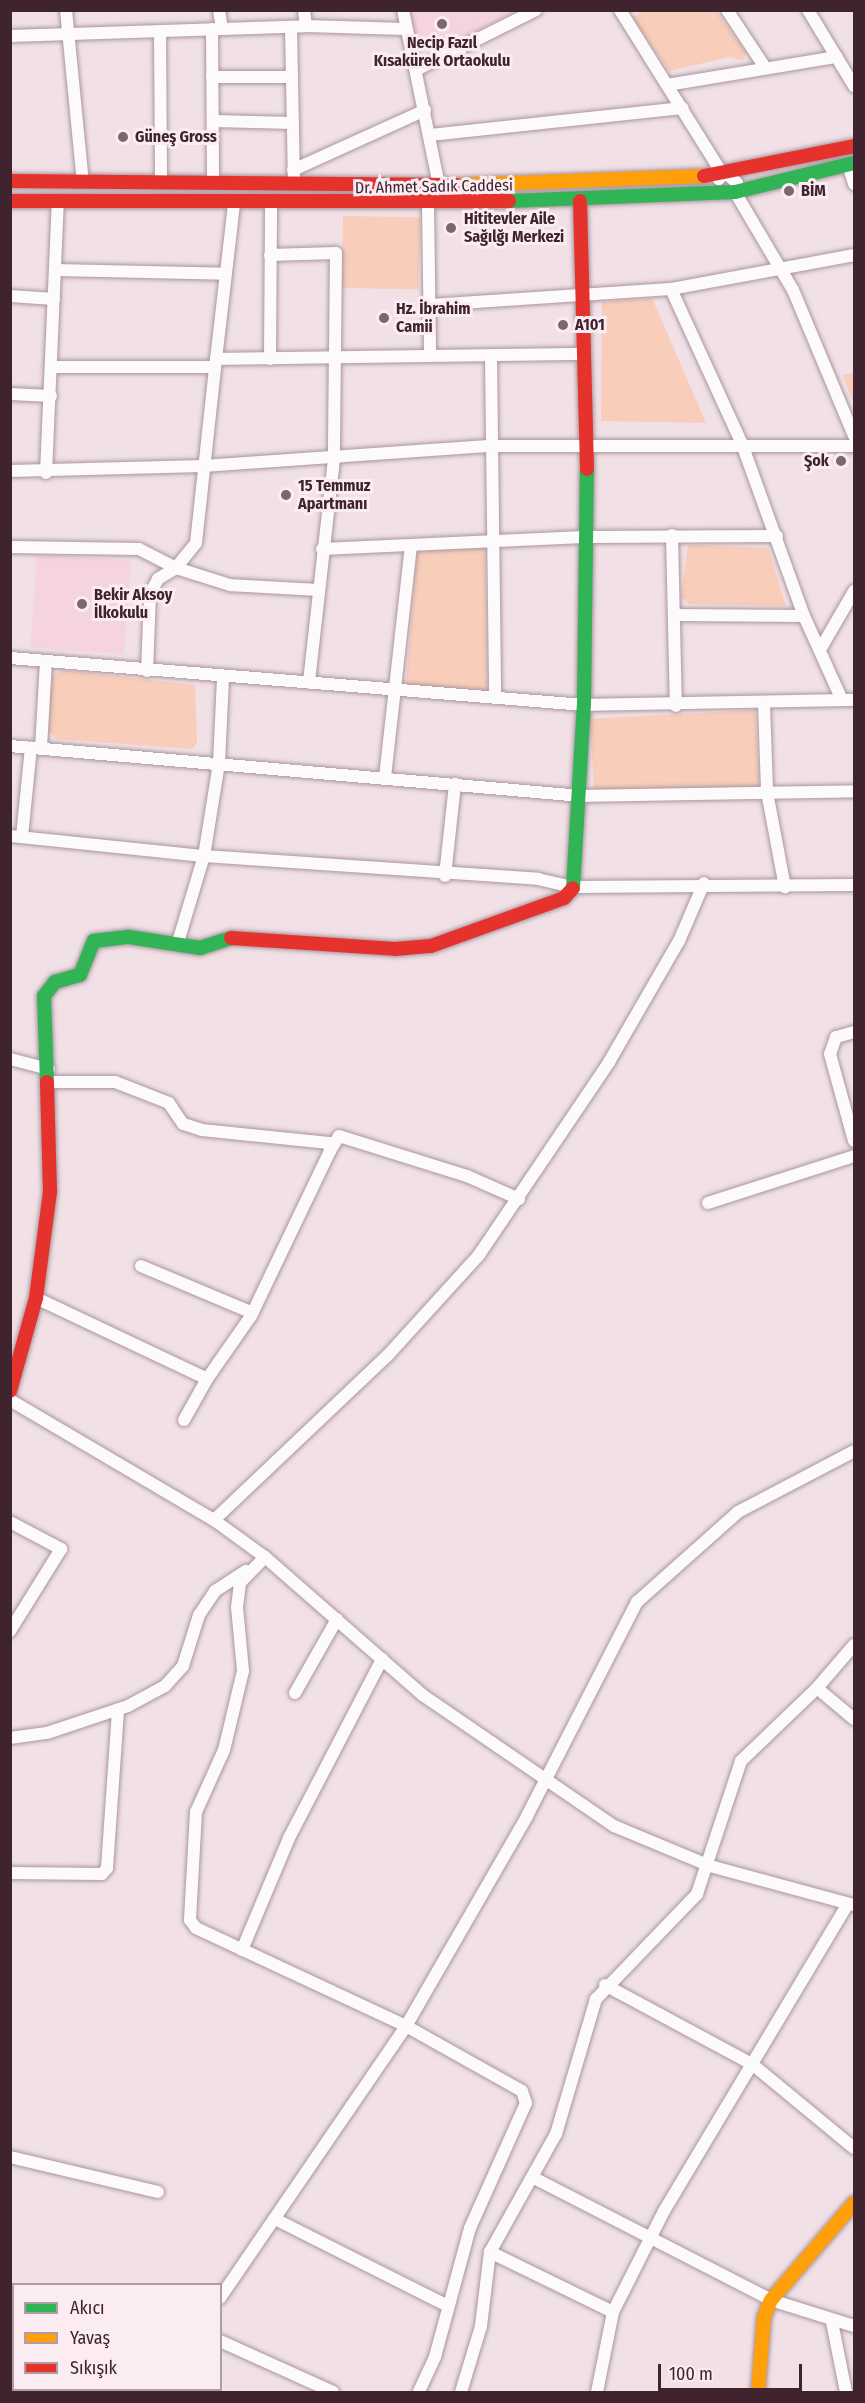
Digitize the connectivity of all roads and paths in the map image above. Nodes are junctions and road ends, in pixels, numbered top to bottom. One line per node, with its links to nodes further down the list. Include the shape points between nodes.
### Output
1 (66, 10): 14 (street)
2 (219, 10): 11 (street)
3 (304, 10): 9 (street)
4 (403, 10): 12 (street)
5 (536, 10): 18 (street)
6 (727, 10): 17 (street)
7 (808, 10): 16 (street)
8 (623, 11): 21 (street)
9 (306, 26): 10 (street); 12 (street)
10 (291, 27): 11 (street); 20 (street)
11 (217, 29): 13 (street); 19 (street)
12 (405, 29): 18 (street)
13 (160, 31): 14 (street); 34 (street)
14 (69, 34): 15 (street); 33 (street)
15 (10, 36)
16 (837, 57): 17 (street); 22 (street)
17 (764, 66): 21 (street)
18 (416, 70): 24 (street)
19 (212, 77): 20 (street); 25 (street)
20 (292, 77): 26 (street)
21 (668, 85): 23 (street)
22 (855, 86)
23 (683, 108): 27 (street); 30 (street)
24 (425, 110): 27 (street); 31 (street)
25 (213, 121): 26 (street); 35 (street)
26 (292, 123): 31 (street)
27 (430, 135): 37 (street)
28 (855, 146): 30 (street, Dr. Ahmet Sadık Caddesi)
29 (851, 164): 36 (street); 38 (street, Dr. Ahmet Sadık Caddesi)
30 (725, 175): 37 (street, Dr. Ahmet Sadık Caddesi); 38 (street, via 717,186)
31 (294, 177): 35 (street, Dr. Ahmet Sadık Caddesi); 37 (street, Dr. Ahmet Sadık Caddesi)
32 (10, 182): 33 (street, Dr. Ahmet Sadık Caddesi)
33 (83, 182): 34 (street, Dr. Ahmet Sadık Caddesi)
34 (161, 183): 35 (street, Dr. Ahmet Sadık Caddesi)
35 (213, 183)
36 (855, 184)
37 (439, 186)
38 (730, 193): 40 (street, Dr. Ahmet Sadık Caddesi); 48 (street)
39 (10, 201): 41 (street, Dr. Ahmet Sadık Caddesi)
40 (580, 201): 44 (street, Dr. Ahmet Sadık Caddesi); 52 (street)
41 (58, 202): 42 (street, Dr. Ahmet Sadık Caddesi); 47 (street)
42 (234, 204): 43 (street, Dr. Ahmet Sadık Caddesi); 49 (street)
43 (271, 204): 44 (street, Dr. Ahmet Sadık Caddesi); 45 (street)
44 (428, 204): 54 (street)
45 (270, 255): 58 (street, via 336,253); 59 (street)
46 (855, 255): 48 (street)
47 (56, 270): 49 (street); 53 (street)
48 (780, 271): 50 (street); 64 (street)
49 (226, 274): 60 (street)
50 (671, 289): 52 (street); 65 (street)
51 (10, 296): 53 (street)
52 (584, 298): 54 (street); 55 (street)
53 (54, 299): 61 (street)
54 (429, 305): 56 (street)
55 (584, 354): 57 (street); 66 (street)
56 (430, 355): 57 (street); 58 (street)
57 (491, 357): 67 (street)
58 (338, 358): 59 (street); 69 (street)
59 (270, 359): 60 (street)
60 (215, 363): 61 (street); 70 (street)
61 (53, 367): 63 (street)
62 (10, 393): 63 (street)
63 (51, 396): 72 (street)
64 (855, 435)
65 (742, 444): 66 (street); 68 (street); 74 (street)
66 (587, 445): 67 (street); 75 (street)
67 (491, 446): 69 (street); 76 (street)
68 (855, 446)
69 (334, 459): 70 (street); 79 (street)
70 (202, 466): 72 (street); 80 (street, via 196,543)
71 (10, 471): 72 (street)
72 (46, 473)
73 (672, 535): 74 (street); 75 (street); 83 (street)
74 (777, 536): 84 (street)
75 (584, 537): 76 (street); 95 (street)
76 (493, 541): 77 (street); 92 (street)
77 (411, 546): 79 (street); 91 (street)
78 (10, 547): 80 (street, via 139,549)
79 (322, 549): 81 (street)
80 (176, 568): 81 (street, via 230,585); 88 (street, via 158,579 150,594)
81 (317, 590): 90 (street)
82 (855, 591): 85 (street)
83 (675, 615): 84 (street); 96 (street)
84 (804, 615): 85 (street)
85 (821, 648): 93 (street)
86 (10, 658): 87 (street)
87 (46, 661): 88 (street); 98 (street)
88 (147, 671): 89 (street)
89 (223, 677): 90 (street); 99 (street)
90 (309, 684): 91 (street)
91 (399, 690): 92 (street); 100 (street)
92 (495, 698): 95 (street)
93 (848, 700): 94 (street)
94 (764, 704): 96 (street); 103 (street)
95 (584, 705): 96 (street); 104 (street)
96 (676, 706)
97 (10, 746): 98 (street)
98 (36, 748): 99 (street); 105 (street)
99 (219, 763): 100 (street); 106 (street)
100 (385, 777): 101 (street)
101 (455, 784): 104 (street); 107 (street)
102 (855, 791): 103 (street)
103 (767, 792): 104 (street); 111 (street)
104 (581, 796): 110 (street)
105 (16, 836): 106 (street)
106 (204, 856): 107 (street); 112 (street)
107 (445, 876): 110 (street, via 538,879)
108 (704, 884): 110 (street); 111 (street); 119 (street, via 650,994)
109 (855, 885): 111 (street)
110 (574, 887): 112 (street, via 564,897 431,946 232,938 200,948)
111 (785, 887)
112 (178, 942): 115 (street, via 129,937 94,941 80,975 55,982 44,996)
113 (855, 1032): 116 (street, via 836,1037 830,1054)
114 (10, 1059): 115 (street)
115 (49, 1076): 117 (street, via 115,1082 169,1103 183,1124 202,1130 329,1143); 122 (street, via 50,1191)
116 (855, 1141)
117 (330, 1151): 119 (street, via 339,1136 467,1176); 123 (street)
118 (855, 1156): 120 (street)
119 (519, 1199): 129 (street, via 479,1255 388,1355)
120 (708, 1203)
121 (141, 1266): 123 (street)
122 (36, 1298): 124 (street); 125 (street)
123 (253, 1312): 124 (street)
124 (207, 1379): 127 (street)
125 (10, 1391)
126 (10, 1400): 129 (street)
127 (184, 1420)
128 (855, 1451): 142 (street, via 738,1512 637,1602)
129 (214, 1520): 131 (street)
130 (10, 1522): 134 (street, via 61,1549)
131 (265, 1557): 132 (street); 133 (street)
132 (246, 1571): 139 (street, via 215,1591 199,1615 183,1666 165,1686); 146 (street, via 237,1607 243,1671 224,1750 196,1812 190,1920)
133 (337, 1619): 136 (street); 138 (street)
134 (10, 1630)
135 (855, 1645): 137 (street)
136 (382, 1659): 142 (street); 146 (street, via 294,1827)
137 (817, 1688): 140 (street); 143 (street, via 741,1761)
138 (295, 1693)
139 (118, 1709): 141 (street, via 47,1733); 144 (street, via 107,1868 102,1874)
140 (855, 1719)
141 (10, 1738)
142 (545, 1782): 143 (street, via 614,1826); 148 (street)
143 (710, 1866): 145 (street); 147 (street, via 683,1910)
144 (10, 1873)
145 (851, 1905): 149 (street)
146 (242, 1950): 148 (street)
147 (605, 1985): 149 (street); 152 (street, via 589,2016 556,2134)
148 (406, 2026): 155 (street); 160 (street, via 469,2058 526,2097 470,2228)
149 (752, 2064): 150 (street); 156 (street)
150 (855, 2148)
151 (10, 2157): 153 (street)
152 (532, 2177): 156 (street); 157 (street)
153 (158, 2192)
154 (855, 2203): 159 (street)
155 (277, 2220): 158 (street); 160 (street)
156 (652, 2237): 159 (street); 161 (street)
157 (490, 2252): 161 (street); 167 (street, via 481,2326)
158 (222, 2295)
159 (771, 2300): 162 (street); 169 (street, via 764,2317)
160 (448, 2307): 166 (street, via 435,2357)
161 (613, 2312): 168 (street)
162 (832, 2322): 163 (street); 170 (street)
163 (855, 2326)
164 (222, 2342): 165 (street)
165 (333, 2392)
166 (419, 2392)
167 (461, 2392)
168 (597, 2392)
169 (758, 2392)
170 (846, 2392)

